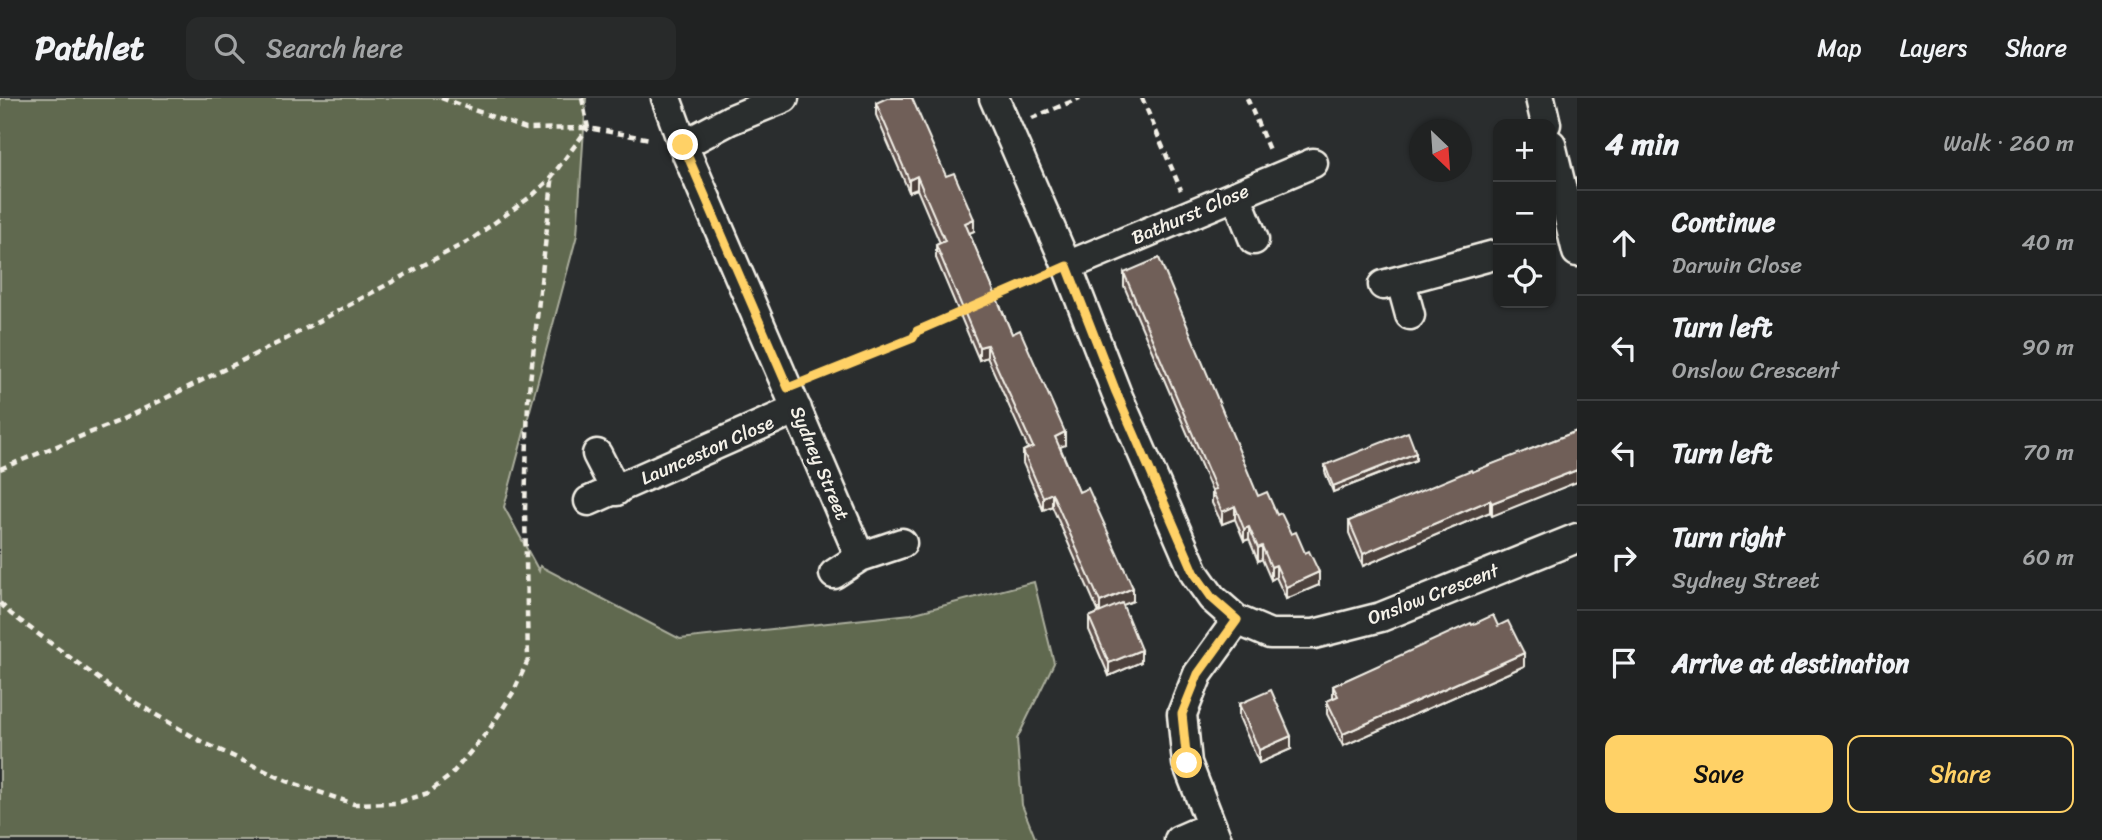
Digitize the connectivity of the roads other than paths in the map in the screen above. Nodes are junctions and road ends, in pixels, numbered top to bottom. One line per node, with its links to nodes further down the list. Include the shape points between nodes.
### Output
1 (666, 98): 6 (street, Sydney Street)
2 (783, 98): 6 (street)
3 (994, 98): 13 (street, Onslow Crescent)
4 (1540, 98): 5 (street)
5 (1545, 119)
6 (683, 145): 15 (street, Sydney Street)
7 (1314, 163): 9 (street, Bathurst Close)
8 (1556, 176): 11 (street)
9 (1236, 195): 10 (street); 13 (street, Bathurst Close)
10 (1254, 240)
11 (1566, 241)
12 (1493, 255): 14 (street, via 1392,283)
13 (1067, 266): 23 (street, Onslow Crescent, via 1195,574 1212,598)
14 (1410, 315)
15 (793, 399): 17 (street, Launceston Close); 21 (street, Sydney Street)
16 (597, 454): 17 (street, Launceston Close)
17 (616, 491): 18 (street, Launceston Close)
18 (589, 501)
19 (1577, 538): 23 (street, Onslow Crescent, via 1381,617 1314,634 1270,634)
20 (902, 543): 21 (street)
21 (860, 557): 22 (street)
22 (834, 574)
23 (1237, 620): 24 (street, via 1198,674 1182,714 1187,763)
24 (1214, 833): 25 (street)
25 (1179, 840)

